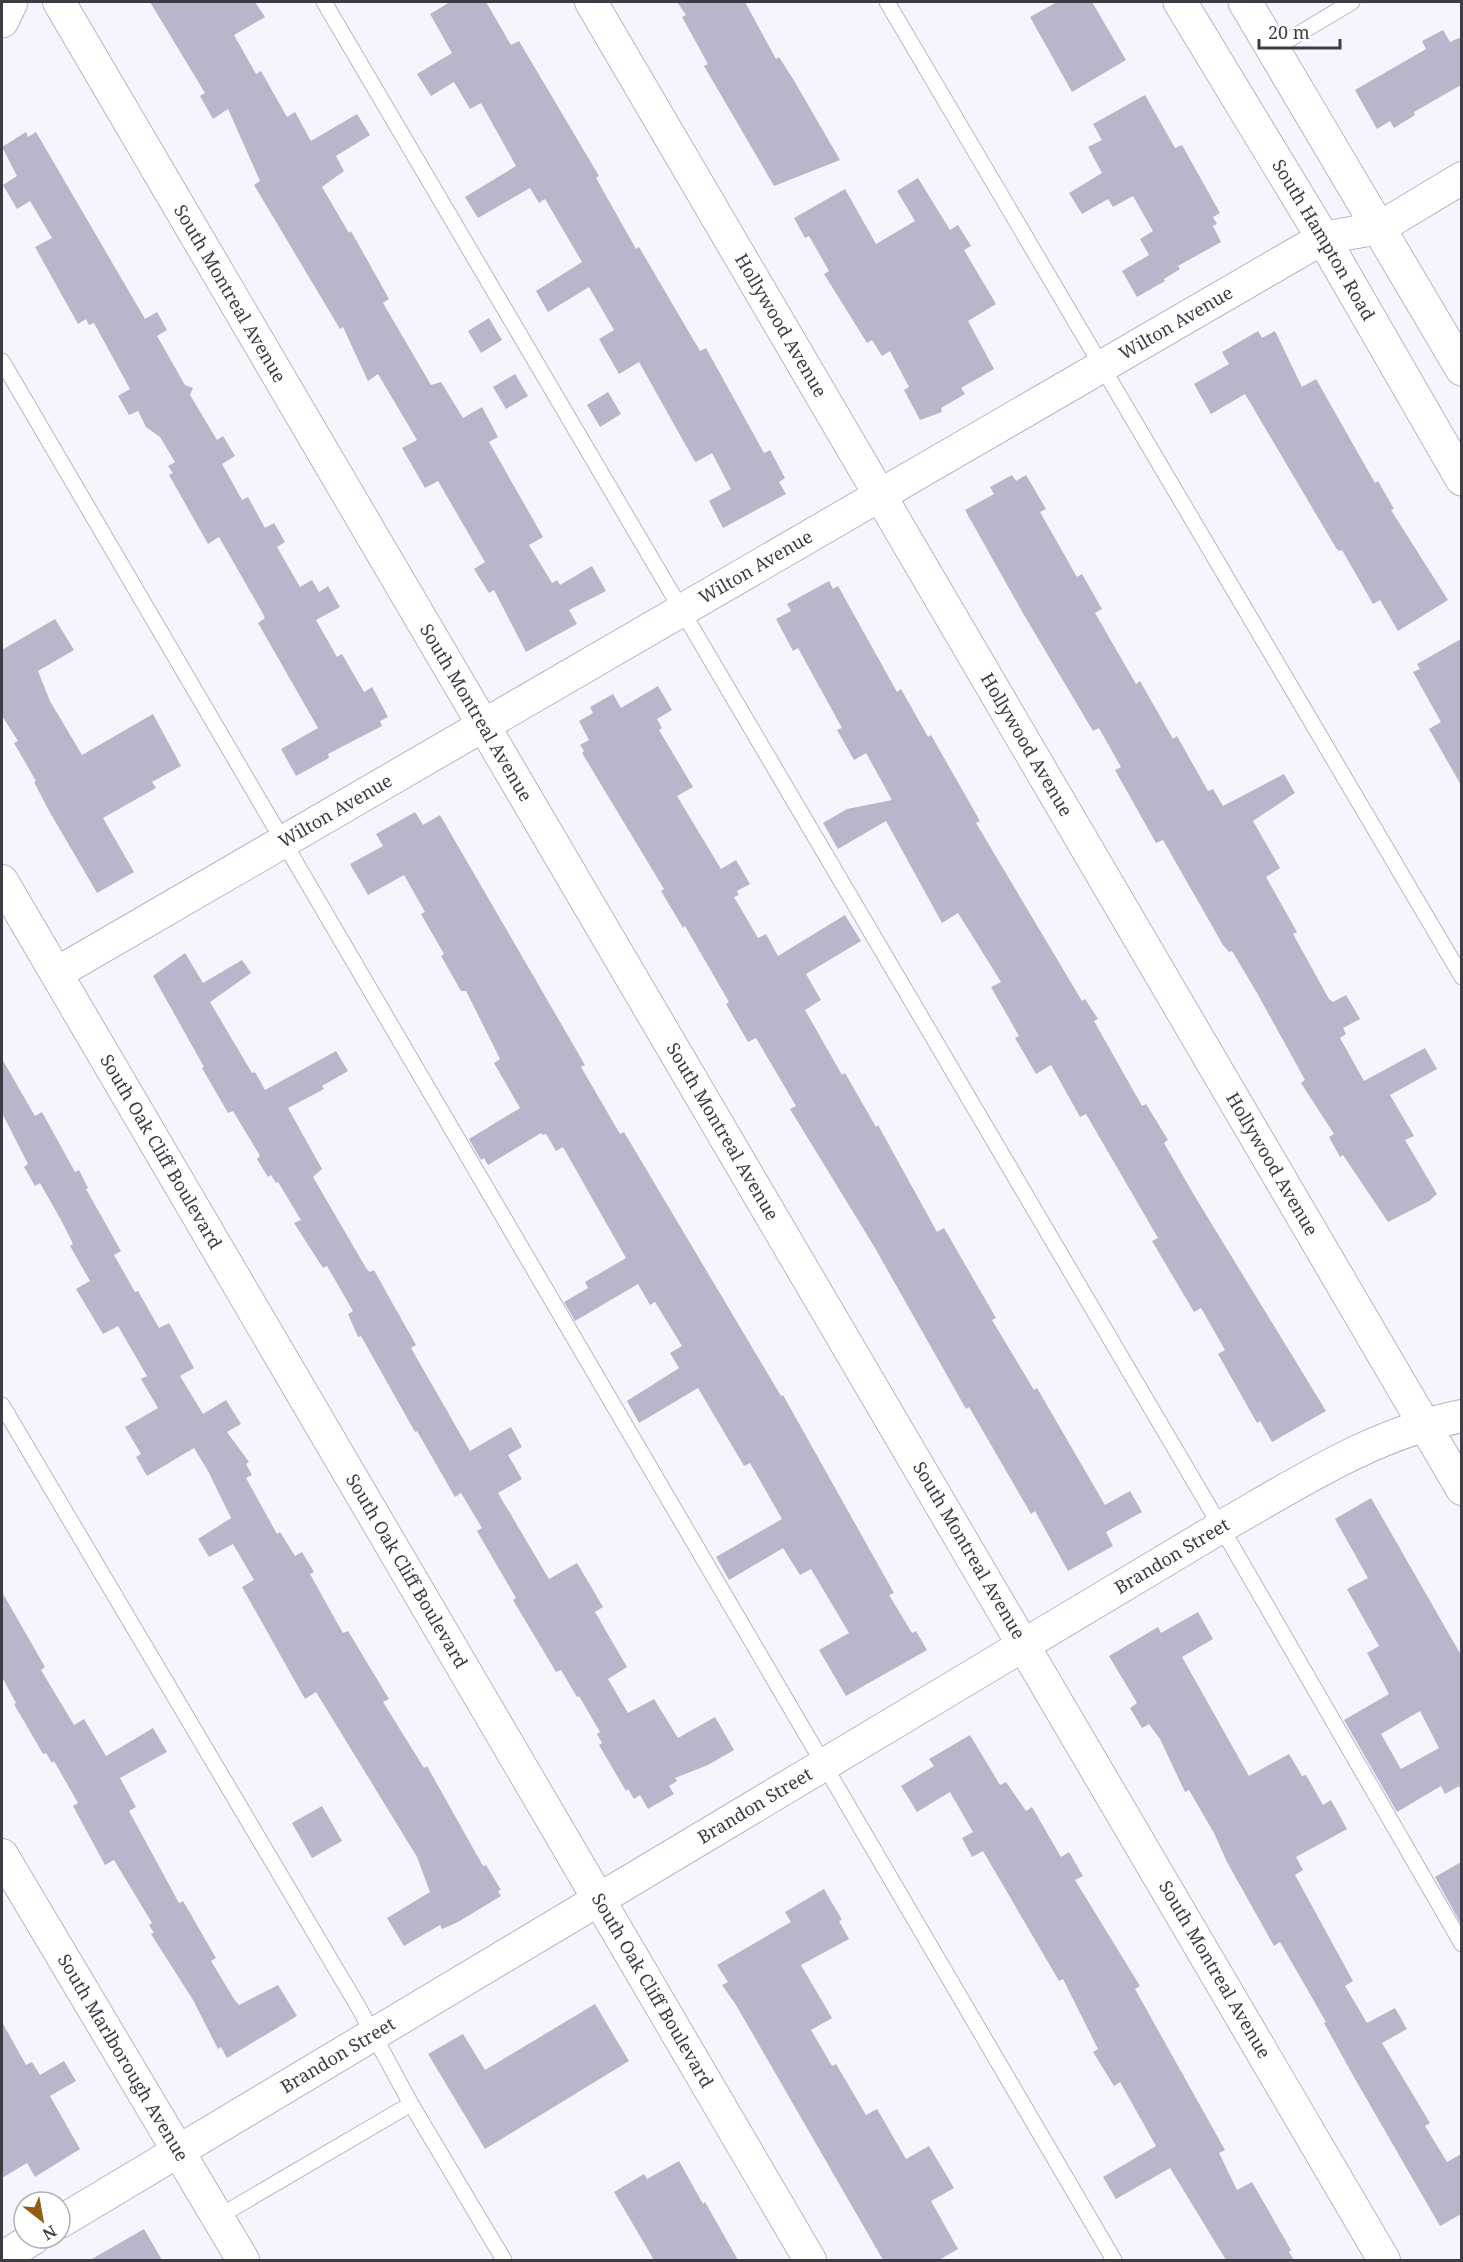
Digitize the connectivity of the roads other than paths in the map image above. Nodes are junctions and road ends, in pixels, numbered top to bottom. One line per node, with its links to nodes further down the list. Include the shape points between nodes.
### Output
1 (11, 2): 9 (main road)
2 (59, 2): 20 (street, South Montreal Avenue)
3 (324, 2): 19 (lane)
4 (591, 2): 18 (street, Hollywood Avenue)
5 (887, 2): 15 (lane)
6 (1180, 2): 13 (main road, South Hampton Road)
7 (1245, 2): 10 (main road)
8 (1352, 2): 10 (lane)
9 (2, 21)
10 (1273, 49): 12 (main road)
11 (1461, 178): 12 (street, Wilton Avenue)
12 (1379, 228): 13 (street, Wilton Avenue); 16 (main road)
13 (1323, 238): 15 (street, Wilton Avenue); 17 (main road, South Hampton Road)
14 (2, 361): 21 (lane)
15 (1101, 366): 18 (street, Wilton Avenue); 23 (lane)
16 (1461, 369)
17 (1461, 479)
18 (880, 494): 19 (street, Wilton Avenue); 27 (street, Hollywood Avenue)
19 (682, 610): 20 (street, Wilton Avenue); 29 (lane)
20 (482, 726): 21 (street, Wilton Avenue); 30 (street, South Montreal Avenue)
21 (283, 840): 24 (street, Wilton Avenue); 31 (lane)
22 (2, 881): 24 (street, South Oak Cliff Boulevard)
23 (1460, 969)
24 (57, 973): 33 (street, South Oak Cliff Boulevard)
25 (2, 1405): 35 (lane)
26 (1461, 1416): 27 (street, Brandon Street)
27 (1424, 1424): 28 (street, Hollywood Avenue); 29 (street, Brandon Street, via 1376,1442)
28 (1461, 1489)
29 (1221, 1527): 30 (street, Brandon Street); 34 (lane)
30 (1025, 1643): 31 (street, Brandon Street); 46 (street, South Montreal Avenue)
31 (824, 1763): 33 (street, Brandon Street); 45 (lane)
32 (2, 1855): 37 (street, South Marlborough Avenue)
33 (598, 1899): 35 (street, Brandon Street); 44 (street, South Oak Cliff Boulevard)
34 (1461, 1944)
35 (374, 2034): 36 (lane); 37 (street, Brandon Street)
36 (411, 2104): 39 (lane); 43 (lane)
37 (177, 2151): 38 (street, Brandon Street); 39 (street, South Marlborough Avenue)
38 (72, 2215)
39 (218, 2217): 42 (street, South Marlborough Avenue)
40 (15, 2250): 41 (street)
41 (2, 2258)
42 (243, 2260)
43 (504, 2260)
44 (810, 2260)
45 (1114, 2260)
46 (1384, 2260)

